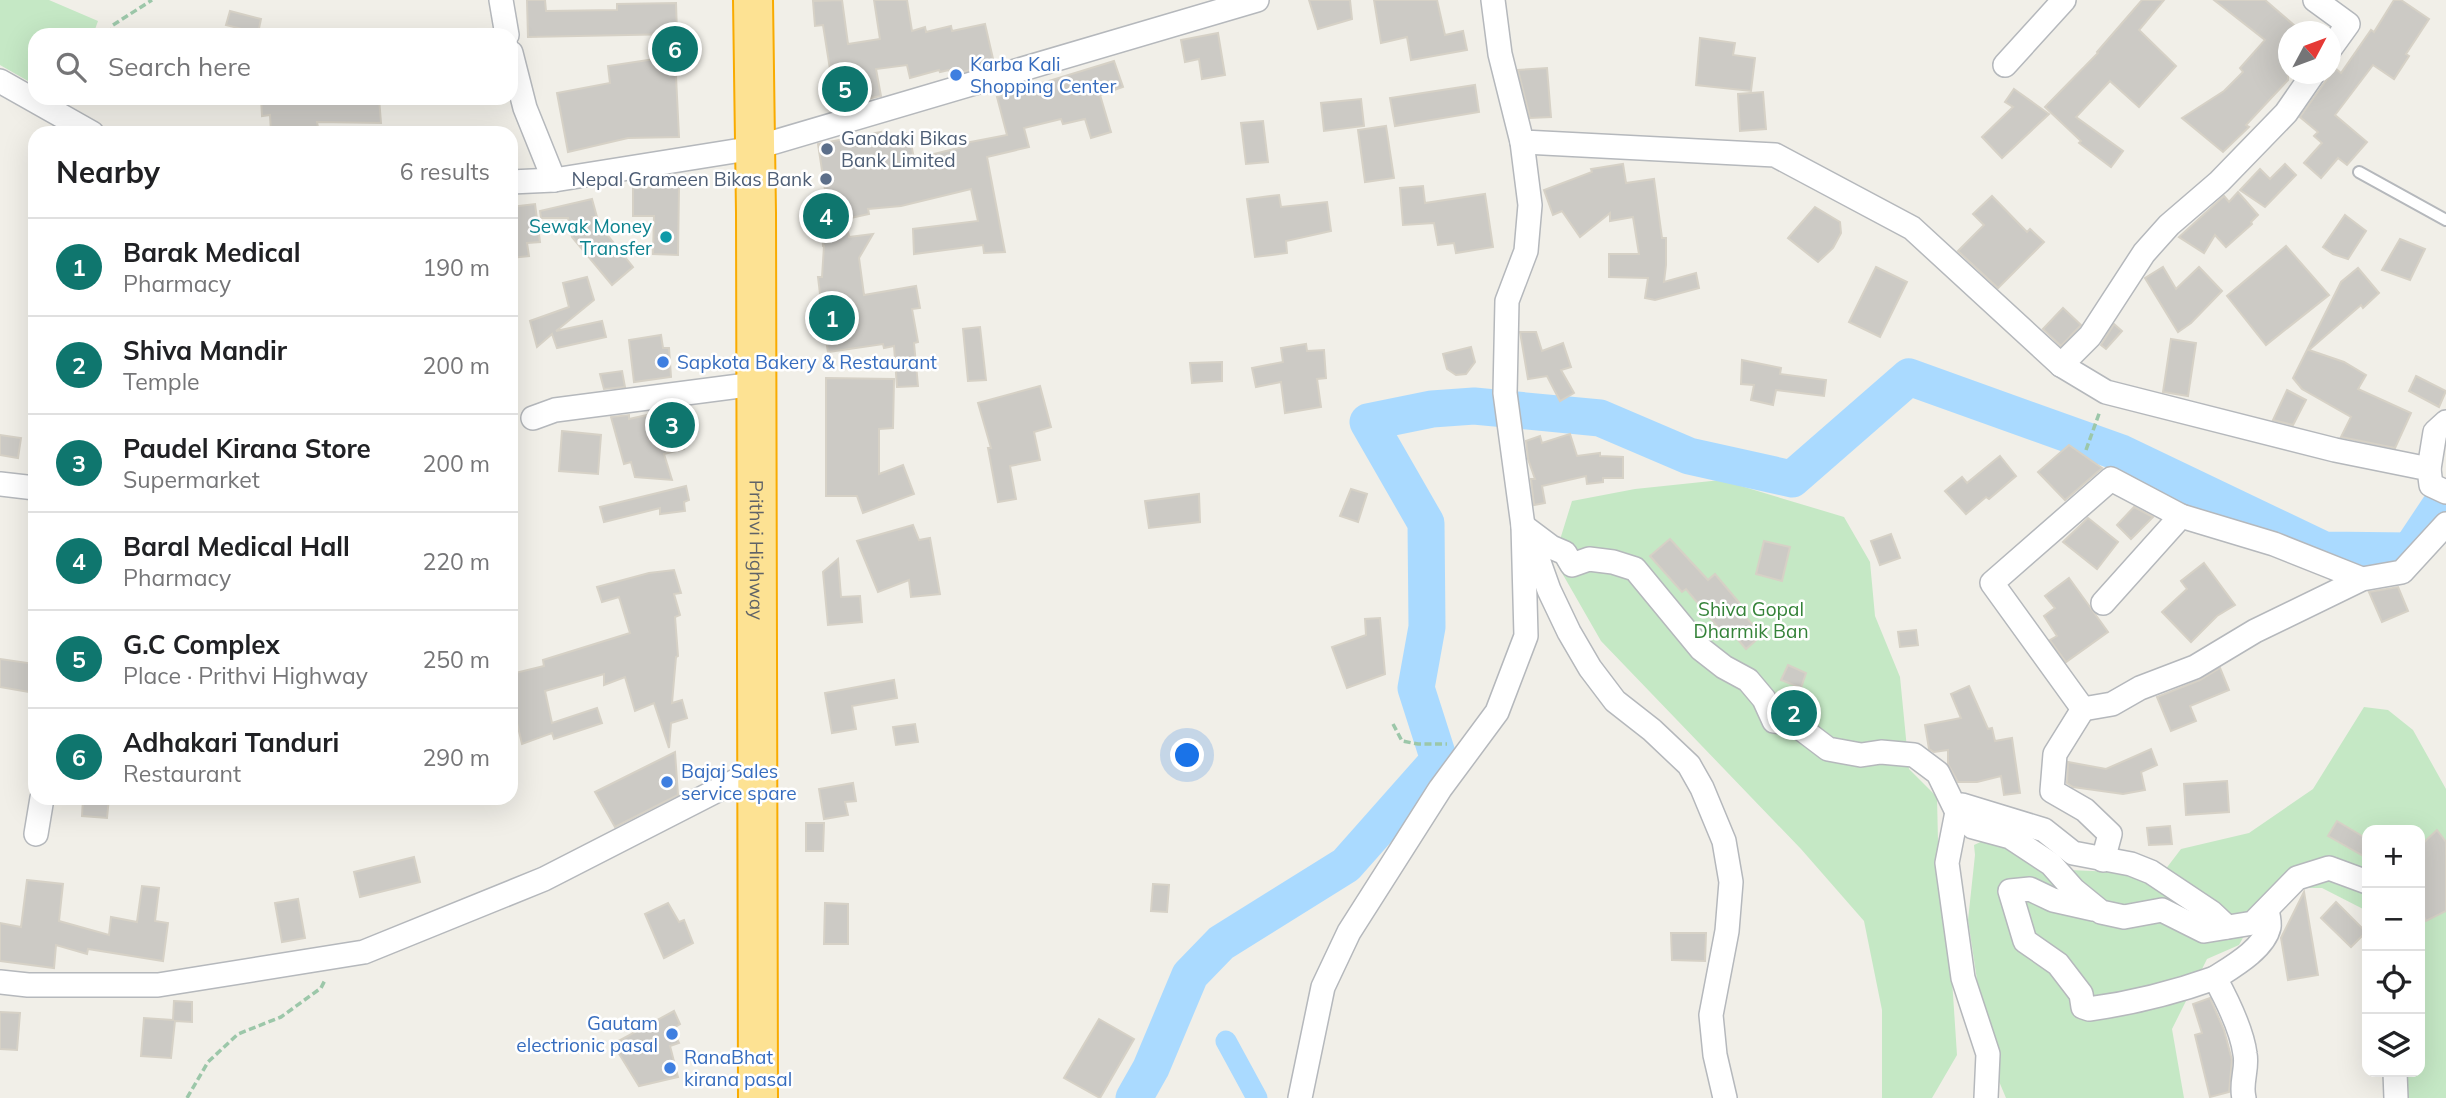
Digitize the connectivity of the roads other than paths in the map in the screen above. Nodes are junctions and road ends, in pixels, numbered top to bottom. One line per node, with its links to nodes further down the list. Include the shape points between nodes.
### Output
1 (501, 0): 7 (street)
2 (753, 0): 17 (highway, Prithvi Highway)
3 (1257, 0): 17 (street)
4 (1493, 0): 16 (street, via 1500,54)
5 (2064, 0): 9 (street)
6 (2315, 0): 8 (street, via 2348,24)
7 (506, 28)
8 (2341, 34)
9 (2006, 65)
10 (518, 80): 19 (street)
11 (0, 81): 13 (street)
12 (2307, 84): 22 (street, via 2286,114 2144,253 2090,337)
13 (28, 97)
14 (42, 105): 15 (street)
15 (80, 126)
16 (1522, 142): 22 (street, via 1775,155 1912,228); 31 (street, via 1530,205 1525,251 1507,301 1505,393)
17 (754, 148): 19 (street); 23 (highway, Prithvi Highway)
18 (2359, 172): 21 (lane)
19 (554, 180): 20 (street)
20 (518, 182)
21 (2446, 219)
22 (2061, 365): 26 (street, via 2106,392 2335,450)
23 (755, 384): 24 (street, via 555,410); 35 (highway, Prithvi Highway)
24 (533, 418)
25 (2446, 422): 26 (street, via 2435,432)
26 (2435, 482)
27 (0, 484): 28 (street)
28 (28, 487)
29 (2181, 516): 32 (street, via 2274,544); 33 (street); 34 (street, via 2111,479 1992,583)
30 (2446, 524): 32 (street, via 2402,572)
31 (1523, 526): 37 (street, via 1565,553 1572,565 1589,559 1635,569 1701,649 1748,680 1774,720 1795,724 1828,750 1914,755 1938,774); 48 (street, via 1526,636 1497,712 1440,789 1349,932 1323,987); 49 (street, via 1549,590 1590,668 1615,701 1689,765 1724,841 1731,882 1711,1015)
32 (2362, 579): 34 (street, via 2255,631 2195,667 2112,704)
33 (2103, 603)
34 (2083, 709): 39 (street, via 2055,754 2052,791 2085,810 2110,834)
35 (757, 770): 45 (street, via 544,879 364,953 158,985); 47 (highway, Prithvi Highway)
36 (41, 805): 38 (street)
37 (1957, 811): 39 (street, via 1962,805 1973,806 2024,822 2045,830 2073,853); 41 (street, via 1973,827 2010,837 2051,864); 50 (street, via 1947,863 1963,978 1988,1054)
38 (36, 835)
39 (2103, 860): 43 (street, via 2151,872)
40 (2362, 880): 42 (street, via 2329,868 2297,878)
41 (2096, 909): 43 (street, via 2124,917 2162,910 2204,931); 44 (street, via 2053,900 2031,889 2010,891 2025,941 2058,964 2081,994 2083,1007 2125,1004)
42 (2267, 910): 43 (street, via 2253,923); 44 (street, via 2270,926 2264,938 2244,960)
43 (2227, 927)
44 (2215, 978): 51 (street, via 2246,1056)
45 (0, 982)
46 (2395, 1077): 52 (street)
47 (758, 1098)
48 (1300, 1098)
49 (1725, 1098)
50 (1986, 1098)
51 (2244, 1098)
52 (2396, 1098)

